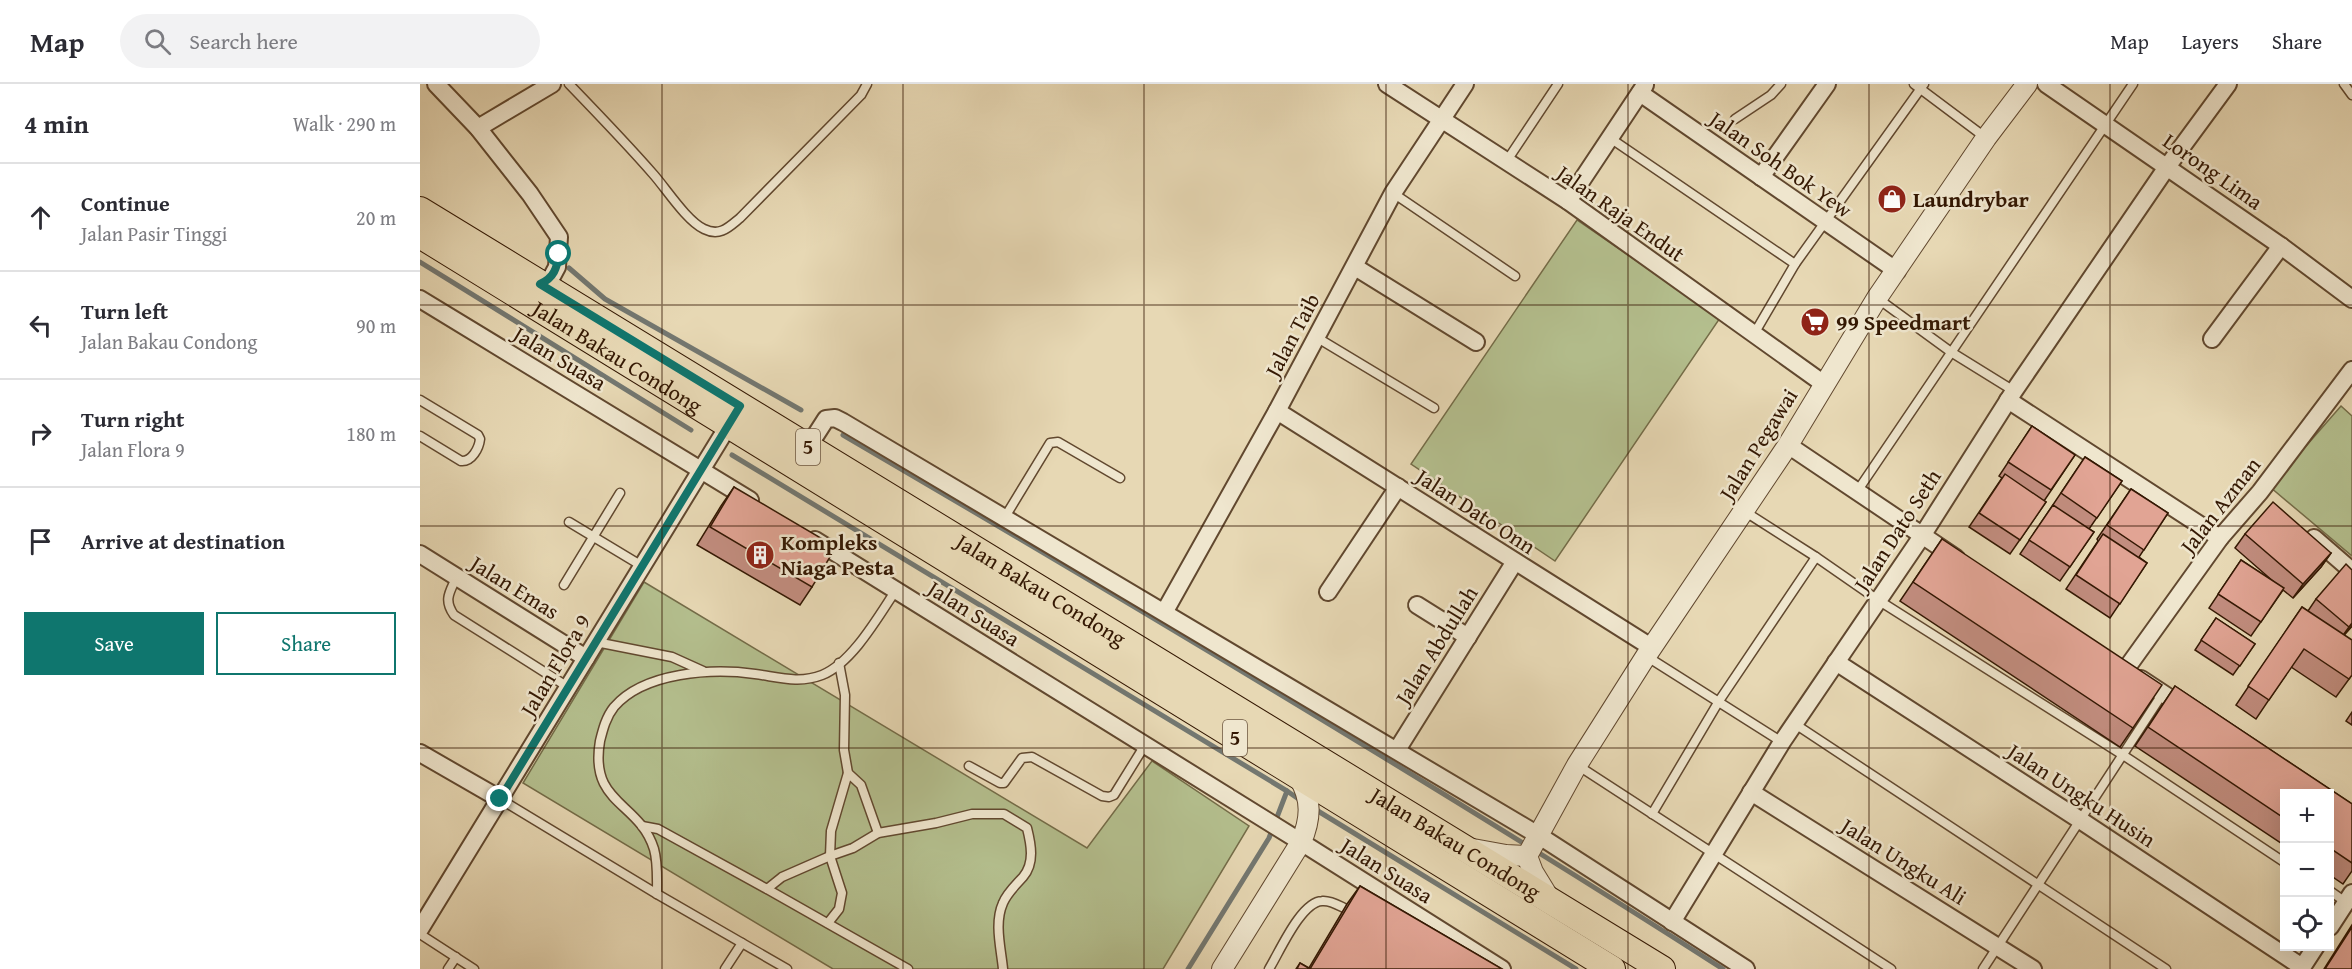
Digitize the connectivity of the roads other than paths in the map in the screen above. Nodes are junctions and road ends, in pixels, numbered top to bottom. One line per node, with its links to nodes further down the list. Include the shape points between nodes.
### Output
1 (436, 84): 21 (street)
2 (552, 84): 21 (street)
3 (569, 84): 4 (lane, via 687,215 703,229 723,232)
4 (867, 84)
5 (1387, 84): 19 (street, Jalan Raja Endut)
6 (1465, 84): 19 (street, Jalan Taib)
7 (1558, 84): 24 (lane)
8 (1781, 84): 18 (lane)
9 (1827, 84): 26 (street)
10 (2027, 84): 23 (street, Jalan Pegawai)
11 (2046, 84): 20 (street, Lorong Lima)
12 (2133, 84): 20 (lane)
13 (2228, 84): 25 (street, Jalan Dato Seth)
14 (2344, 84): 17 (lane)
15 (1920, 86): 23 (lane); 30 (lane)
16 (1643, 89): 22 (street); 26 (street, Jalan Soh Bok Yew)
17 (2352, 95)
18 (1735, 119)
19 (1441, 121): 24 (street, Jalan Raja Endut); 27 (street, Jalan Taib)
20 (2105, 123): 25 (street, Lorong Lima); 45 (lane)
21 (478, 128): 37 (street, via 559,237 557,267)
22 (1610, 138): 28 (street); 33 (lane)
23 (1986, 138): 35 (street, Jalan Pegawai)
24 (1505, 162): 28 (street, Jalan Raja Endut)
25 (2167, 167): 32 (street, Lorong Lima); 48 (street, Jalan Dato Seth)
26 (1761, 177): 30 (street, Jalan Soh Bok Yew)
27 (1394, 193): 34 (street, Jalan Taib); 36 (lane)
28 (1568, 201): 41 (street, Jalan Raja Endut)
29 (420, 210): 37 (main road, Jalan Bakau Condong / 5)
30 (1825, 222): 33 (lane); 35 (street, Jalan Soh Bok Yew)
31 (420, 235): 52 (main road, Jalan Bakau Condong / 5)
32 (2281, 246): 40 (street, Lorong Lima); 43 (street)
33 (1795, 264): 41 (lane)
34 (1355, 267): 42 (street, Jalan Taib); 44 (street)
35 (1897, 271): 38 (street, Jalan Pegawai)
36 (1515, 276)
37 (545, 282): 52 (main road, Jalan Bakau Condong / 5)
38 (1877, 298): 45 (lane); 47 (street, Jalan Pegawai)
39 (420, 299): 56 (street, Jalan Suasa)
40 (2352, 299)
41 (1754, 334): 47 (street, Jalan Raja Endut)
42 (1316, 338): 50 (lane); 51 (street, Jalan Taib)
43 (2212, 339)
44 (1476, 342)
45 (1951, 352): 48 (lane); 59 (lane)
46 (2352, 370): 60 (street, Jalan Azman)
47 (1824, 384): 54 (street, Jalan Pegawai)
48 (2011, 396): 69 (street, Jalan Dato Seth); 71 (street)
49 (420, 400): 53 (lane, via 480,439 466,462)
50 (1434, 408)
51 (1277, 411): 58 (street, Jalan Dato Onn); 84 (street, Jalan Taib)
52 (734, 416): 55 (main road, Jalan Bakau Condong / 5); 56 (street, Jalan Flora 9); 105 (main road, Jalan Bakau Condong / 5)
53 (420, 436)
54 (1788, 446): 59 (street); 64 (street, Jalan Pegawai)
55 (808, 447): 65 (street, via 826,419 835,418); 114 (main road, Jalan Bakau Condong / 5)
56 (701, 470): 62 (street, Jalan Suasa); 75 (street, Jalan Flora 9)
57 (1120, 478): 65 (lane, via 1058,442 1050,443)
58 (1398, 487): 74 (street, Jalan Dato Onn); 81 (street)
59 (1856, 492): 69 (street)
60 (2260, 492): 63 (street); 71 (street, Jalan Azman)
61 (620, 493): 70 (lane)
62 (759, 506)
63 (2276, 506)
64 (1744, 511): 73 (lane); 87 (street, Jalan Pegawai)
65 (1005, 517): 84 (street)
66 (569, 522): 70 (lane)
67 (2302, 528): 77 (street)
68 (798, 530): 80 (street, Jalan Suasa)
69 (1922, 536): 76 (street); 82 (street, Jalan Dato Seth)
70 (594, 537): 75 (lane); 79 (lane)
71 (2220, 538): 93 (street, Jalan Azman, via 2121,666)
72 (420, 554): 78 (street, Jalan Emas)
73 (1816, 557): 82 (lane); 94 (lane)
74 (1514, 563): 85 (street, Jalan Abdullah); 87 (street, Jalan Dato Onn)
75 (642, 566): 86 (street, Jalan Flora 9)
76 (1970, 567)
77 (2352, 571)
78 (457, 576): 88 (street, Jalan Emas); 92 (lane, via 448,596 448,606 454,615)
79 (564, 585)
80 (896, 590): 90 (lane, via 858,645); 98 (street, Jalan Suasa)
81 (1328, 592)
82 (1878, 600): 89 (street, Jalan Dato Seth); 101 (lane)
83 (1417, 605): 85 (street)
84 (1165, 611): 99 (street)
85 (1468, 637): 99 (street, Jalan Abdullah)
86 (596, 642): 88 (street, Jalan Flora 9); 91 (lane, via 672,657)
87 (1648, 652): 94 (lane); 102 (street, Jalan Pegawai)
88 (586, 658): 92 (street, Jalan Flora 9)
89 (1836, 662): 96 (street, Jalan Dato Seth); 109 (street, Jalan Ungku Husin)
90 (839, 663): 91 (lane, via 823,675 800,681 752,673); 104 (lane, via 845,695 844,750)
91 (703, 671): 110 (lane, via 647,684 629,693 603,725 600,778)
92 (568, 687): 107 (street, Jalan Flora 9)
93 (2163, 693): 95 (street); 101 (lane)
94 (1719, 701): 97 (lane); 108 (lane)
95 (2201, 718)
96 (1795, 724): 97 (street, Jalan Dato Seth); 118 (lane)
97 (1782, 742): 106 (street, Jalan Dato Seth)
98 (1145, 745): 103 (lane, via 1109,797 1032,757 1022,758 1004,783); 112 (street, Jalan Suasa, via 1283,831)
99 (1397, 750): 113 (street)
100 (420, 753): 107 (street)
101 (2122, 755): 109 (lane); 117 (lane)
102 (1577, 765): 108 (lane); 113 (street, Jalan Pegawai)
103 (969, 766)
104 (848, 773): 111 (lane, via 861,785); 116 (lane, via 831,831)
105 (1304, 785): 112 (street); 143 (main road, Jalan Bakau Condong / 5)
106 (1751, 792): 115 (street, Jalan Dato Seth); 130 (street, Jalan Ungku Ali)
107 (500, 799): 121 (lane); 128 (street, Jalan Flora 9)
108 (1652, 814): 115 (lane)
109 (2080, 820): 118 (lane); 133 (street, Jalan Ungku Husin)
110 (642, 826): 119 (lane, via 658,829); 121 (lane, via 654,849)
111 (879, 833): 116 (lane); 139 (lane, via 972,814 1004,814 1027,828 1032,852 1025,874 1002,905 998,930)
112 (1304, 835): 140 (street); 142 (street, Jalan Suasa)
113 (1533, 845): 114 (street, via 1506,855); 122 (street, via 1533,872); 125 (street)
114 (1462, 846): 122 (main road, Jalan Bakau Condong / 5)
115 (1713, 854): 125 (street, Jalan Dato Seth); 146 (lane)
116 (830, 856): 119 (lane, via 782,877); 127 (lane, via 842,893 839,909)
117 (2280, 859)
118 (2038, 885): 130 (lane); 149 (lane)
119 (767, 889): 127 (lane)
120 (2334, 893): 123 (lane)
121 (657, 894): 129 (lane)
122 (1549, 900): 144 (main road, Jalan Bakau Condong / 5)
123 (2350, 900): 126 (street)
124 (1344, 909): 141 (lane, via 1324,900 1304,910)
125 (1672, 922): 145 (street)
126 (2334, 922)
127 (828, 923): 138 (lane)
128 (420, 931): 132 (lane)
129 (741, 943): 136 (lane); 137 (lane)
130 (1998, 946): 147 (lane); 148 (street, Jalan Ungku Ali)
131 (2313, 951): 133 (street)
132 (456, 957): 134 (lane); 135 (lane)
133 (2301, 968)
134 (448, 969)
135 (474, 969)
136 (725, 969)
137 (787, 969)
138 (908, 969)
139 (1004, 969)
140 (1222, 969)
141 (1269, 969)
142 (1502, 969)
143 (1612, 969)
144 (1662, 969)
145 (1746, 969)
146 (1891, 969)
147 (1983, 969)
148 (2033, 969)
149 (2166, 969)

